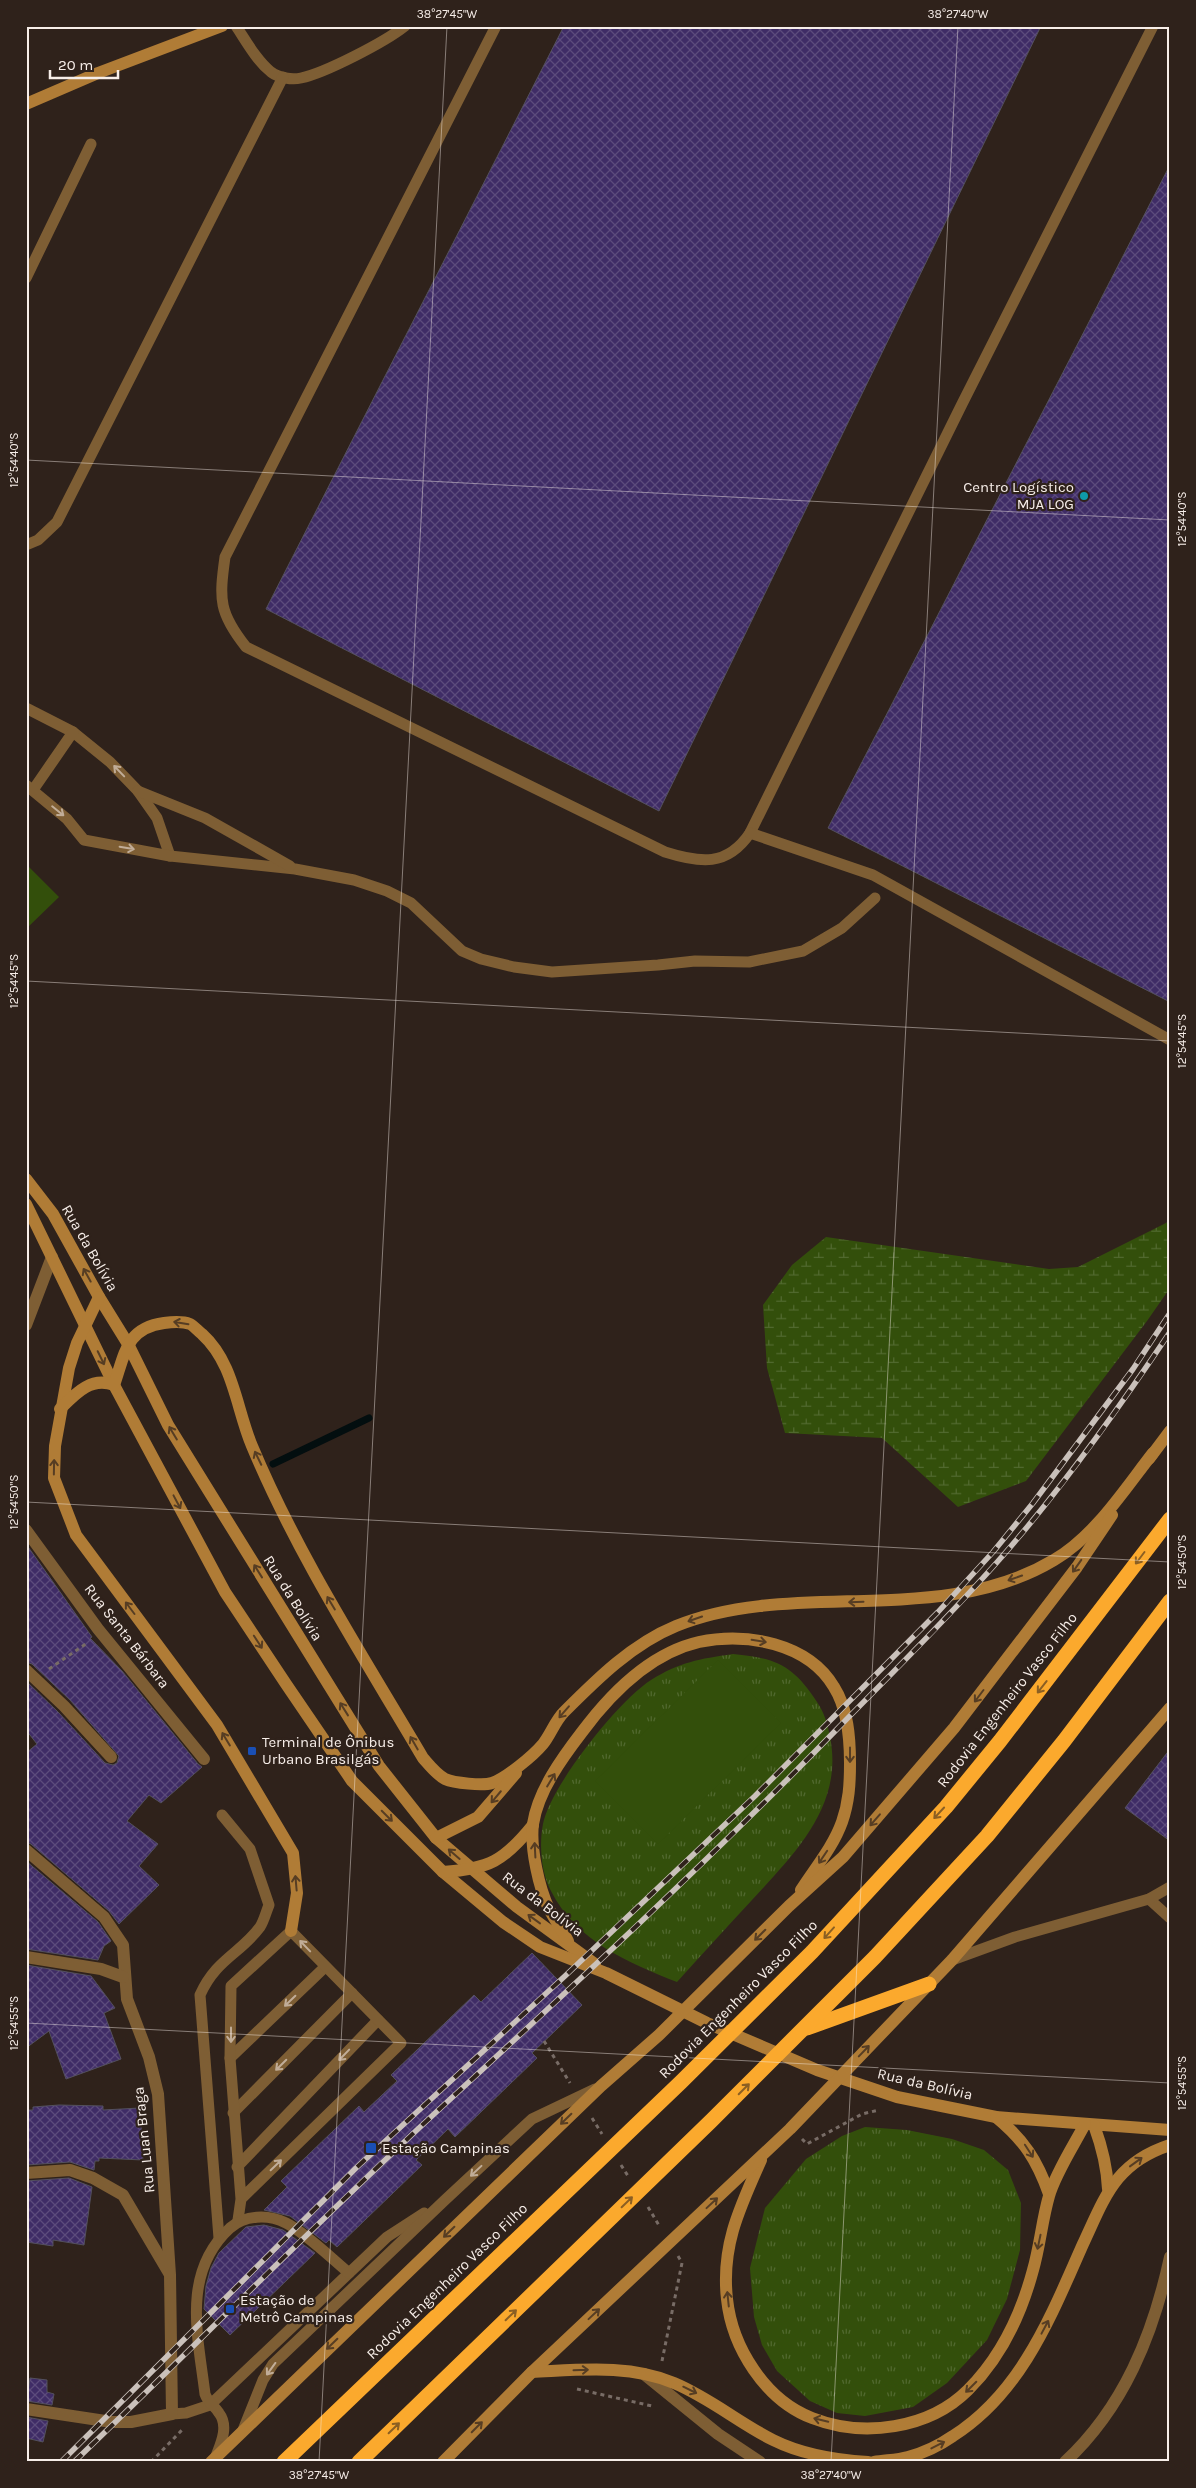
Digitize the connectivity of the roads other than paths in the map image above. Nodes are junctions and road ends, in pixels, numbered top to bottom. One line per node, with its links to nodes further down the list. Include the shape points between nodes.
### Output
1 (222, 26): 7 (main road)
2 (236, 26): 6 (lane, via 272,73)
3 (405, 26): 6 (lane, via 393,36 319,73)
4 (496, 26): 15 (lane, via 225,557 221,582 222,609 246,648 665,852 687,859 726,858 740,848)
5 (1153, 26): 15 (lane)
6 (283, 78): 10 (lane, via 57,522 38,540)
7 (26, 104)
8 (92, 144): 9 (lane)
9 (26, 278)
10 (26, 545)
11 (26, 708): 12 (lane)
12 (73, 732): 13 (lane); 14 (lane, one-way to 12, via 110,762)
13 (29, 788): 16 (lane, one-way to 16, via 68,819 84,840)
14 (138, 791): 16 (lane, via 157,818); 17 (lane, via 205,818)
15 (750, 833): 19 (lane, via 873,875)
16 (170, 856): 17 (lane)
17 (295, 869): 18 (lane, via 387,890 411,903 462,951 514,967 552,972 695,961 749,962 803,951 842,928)
18 (875, 898)
19 (1170, 1040)
20 (26, 1179): 23 (main road, Rua da Bolívia, one-way to 20, via 53,1214)
21 (26, 1204): 22 (main road, Rua da Bolívia)
22 (52, 1257): 24 (street); 25 (main road, Rua da Bolívia)
23 (99, 1297): 25 (main road); 26 (main road, Rua da Bolívia)
24 (26, 1325)
25 (85, 1325): 27 (main road, Rua da Bolívia, one-way to 27); 28 (main road, via 68,1368)
26 (128, 1344): 27 (main road); 38 (main road, one-way to 26, via 490,1784 457,1782 434,1771 423,1758 320,1584 252,1446 226,1366 216,1348 191,1324 173,1322 144,1328); 41 (main road, Rua da Bolívia, one-way to 26, via 379,1766 168,1425)
27 (114, 1385): 28 (main road, via 97,1382 86,1386); 44 (main road, Rua da Bolívia, one-way to 44, via 225,1592 286,1684 352,1781)
28 (60, 1409): 49 (main road, one-way to 28, via 297,1893 293,1853 217,1725 76,1535 68,1518 54,1478)
29 (1170, 1430): 30 (main road)
30 (1153, 1453): 38 (main road, one-way to 38, via 1085,1535 1056,1559 1013,1579 933,1597 720,1611 674,1626 636,1648 597,1678 561,1715 543,1744); 47 (main road, one-way to 47, via 1077,1567 954,1728 843,1857)
31 (1170, 1519): 87 (highway, Rodovia Engenheiro Vasco Filho, one-way to 87, via 1000,1741 946,1806 812,1952)
32 (26, 1530): 37 (street, Rua Santa Bárbara, via 98,1628)
33 (1170, 1601): 59 (highway, via 987,1836 876,1958)
34 (31, 1674): 36 (street)
35 (1169, 1711): 52 (main road)
36 (111, 1757)
37 (204, 1759)
38 (527, 1759): 41 (main road, one-way to 41, via 478,1817)
39 (222, 1815): 75 (lane, via 250,1849 269,1905 260,1926 218,1965 200,1995)
40 (533, 1825): 43 (main road, via 500,1859); 47 (main road, one-way to 47, via 544,1791 571,1746 600,1708 635,1675 663,1656 700,1642 760,1640 795,1652 820,1668 835,1687 845,1714 850,1742 849,1797 841,1824); 50 (main road, one-way to 40, via 540,1886)
41 (436, 1838): 43 (main road, Rua da Bolívia, one-way to 41)
42 (26, 1850): 55 (street, Rua Luan Braga, via 104,1917 123,1945)
43 (472, 1870): 44 (main road); 50 (main road, Rua da Bolívia, one-way to 43)
44 (443, 1872): 54 (main road, Rua da Bolívia, via 503,1922 540,1947)
45 (1170, 1887): 46 (lane)
46 (1149, 1899): 48 (lane); 52 (lane, via 1015,1937)
47 (789, 1906): 61 (main road, one-way to 61, via 659,2035)
48 (1170, 1918)
49 (291, 1931): 53 (lane, one-way to 49); 60 (lane, one-way to 60, via 231,1986)
50 (569, 1944): 54 (main road, Rua da Bolívia)
51 (26, 1956): 55 (street, via 101,1969)
52 (952, 1960): 56 (main road)
53 (325, 1967): 57 (lane); 60 (lane, one-way to 60)
54 (606, 1973): 63 (main road, Rua da Bolívia, via 765,2049 817,2070 897,2097)
55 (124, 1977): 78 (street, Rua Luan Braga, via 127,1998 149,2057 158,2094)
56 (928, 1984): 59 (highway); 67 (main road, one-way to 56)
57 (352, 1993): 58 (lane); 62 (lane, one-way to 62)
58 (378, 2020): 68 (lane, one-way to 68); 72 (lane, one-way to 58, via 401,2043)
59 (803, 2030): 88 (highway, one-way to 59)
60 (230, 2058): 62 (lane)
61 (602, 2086): 73 (lane, one-way to 73, via 532,2119); 85 (main road, one-way to 85)
62 (233, 2112): 68 (lane)
63 (996, 2117): 64 (main road, Rua da Bolívia); 71 (main road, one-way to 71, via 1027,2147 1041,2171)
64 (1089, 2125): 65 (main road, Rua da Bolívia); 70 (main road, via 1103,2147); 71 (main road)
65 (1170, 2130)
66 (1170, 2145): 70 (main road, one-way to 66, via 1137,2161)
67 (764, 2154): 71 (main road, one-way to 67, via 1033,2270 1021,2308 987,2371 945,2409 924,2419 874,2428 842,2426 811,2418 787,2404 755,2371 733,2331 727,2299 726,2266 730,2241 736,2215); 80 (main road, one-way to 67)
68 (237, 2167): 72 (lane)
69 (26, 2172): 78 (street, via 70,2170 93,2178 123,2195)
70 (1108, 2189): 92 (main road, one-way to 70, via 909,2457 939,2445 968,2427 1003,2394 1048,2323)
71 (1049, 2194)
72 (241, 2199): 74 (lane)
73 (445, 2200): 77 (lane, via 387,2237); 85 (lane, one-way to 85, via 273,2364)
74 (238, 2220): 75 (lane); 77 (lane, via 273,2218 288,2224)
75 (219, 2238): 82 (lane, via 201,2271 196,2303 205,2394)
76 (1170, 2257): 79 (street)
77 (350, 2273): 82 (lane)
78 (170, 2275): 84 (street, Rua Luan Braga)
79 (1168, 2276): 93 (street, via 1137,2362 1101,2423)
80 (532, 2372): 81 (main road, one-way to 81, via 586,2369); 89 (main road, one-way to 80)
81 (644, 2374): 90 (street, via 718,2434); 91 (main road, one-way to 91, via 674,2382 788,2446 838,2460)
82 (210, 2405): 84 (lane); 86 (lane, via 220,2414 223,2423 223,2436)
83 (26, 2409): 84 (street, via 112,2422 131,2422)
84 (172, 2414)
85 (243, 2430): 86 (main road)
86 (213, 2459)
87 (284, 2462)
88 (359, 2462)
89 (443, 2462)
90 (760, 2462)
91 (868, 2462)
92 (874, 2462)
93 (1065, 2462)

